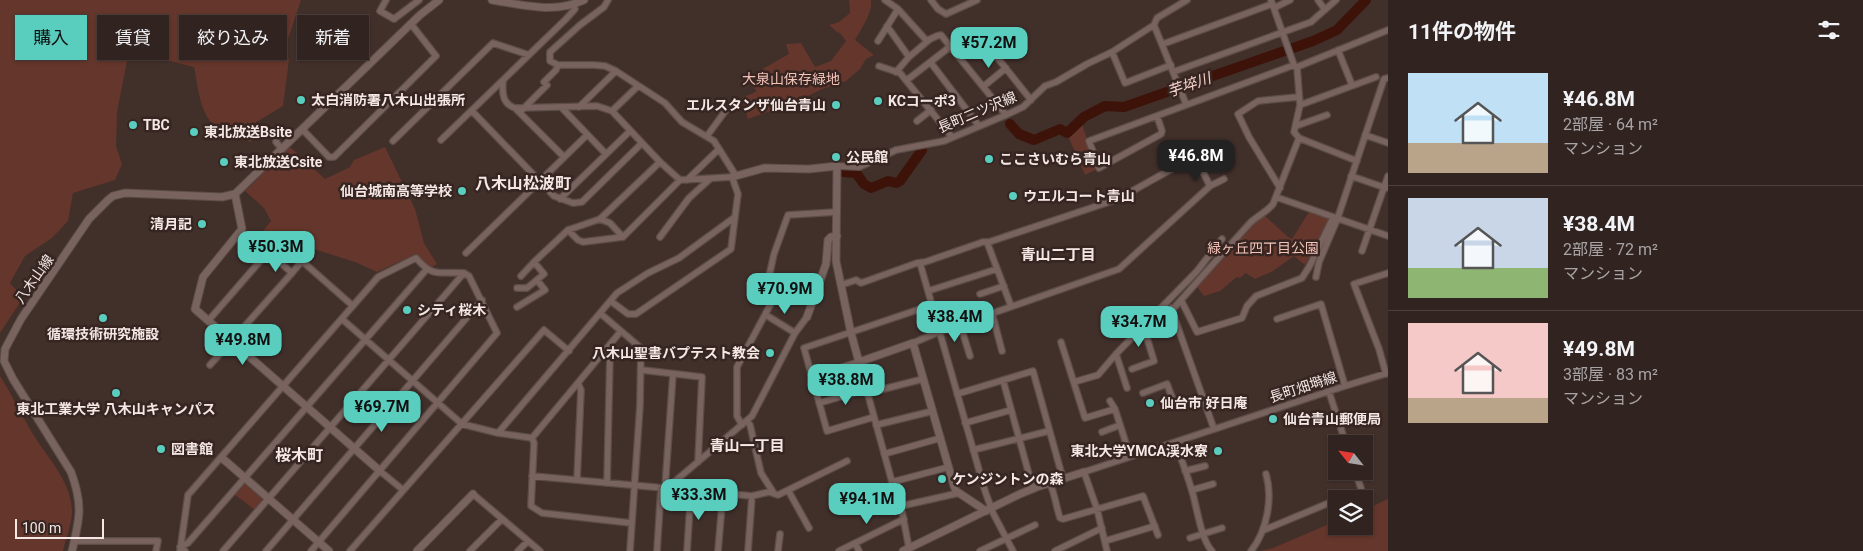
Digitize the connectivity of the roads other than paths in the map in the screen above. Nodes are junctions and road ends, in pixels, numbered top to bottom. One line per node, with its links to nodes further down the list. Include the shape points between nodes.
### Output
1 (386, 0): 2 (street, via 380,10 394,19)
2 (419, 0)
3 (439, 0): 18 (street)
4 (492, 0): 15 (street, via 552,9)
5 (584, 0): 15 (street)
6 (608, 0): 33 (street, via 604,7 550,52 550,61)
7 (885, 0): 16 (street)
8 (931, 0): 9 (street, via 946,14)
9 (977, 0)
10 (1184, 0): 19 (street, 長町二ツ沢線, via 1157,18)
11 (1290, 0): 14 (street)
12 (1318, 0): 17 (street)
13 (1336, 0): 17 (street)
14 (1273, 4): 21 (street); 26 (street)
15 (573, 5): 30 (street, via 575,9)
16 (898, 10): 20 (street); 24 (street)
17 (1325, 10): 21 (street, via 1311,22)
18 (411, 24): 66 (street); 66 (street, via 436,56 334,157 329,157)
19 (1154, 25): 26 (street); 29 (street, 長町二ツ沢線)
20 (888, 26): 23 (street); 31 (street)
21 (1284, 32): 36 (street); 40 (street)
22 (1387, 32): 28 (street)
23 (878, 40)
24 (929, 40): 27 (street, via 941,35); 31 (street)
25 (984, 41): 37 (street)
26 (1163, 44): 34 (street)
27 (951, 46): 32 (street); 47 (street)
28 (1338, 50): 36 (street); 45 (street)
29 (1112, 52): 34 (street, via 1125,83); 49 (street, 長町二ツ沢線, via 1045,86)
30 (529, 55): 44 (street); 75 (street, via 493,43)
31 (909, 57): 39 (street)
32 (930, 63): 43 (street); 64 (street)
33 (558, 65): 38 (street, via 594,65); 54 (street, via 544,82 547,85)
34 (1170, 65): 40 (street)
35 (879, 66): 39 (street)
36 (1295, 66): 48 (street); 50 (street)
37 (1006, 68): 47 (street); 49 (street)
38 (616, 70): 46 (street); 52 (street)
39 (896, 72): 43 (street)
40 (1173, 72): 50 (street)
41 (1376, 77): 45 (street)
42 (1388, 78): 69 (street, via 1384,79)
43 (907, 80): 57 (street)
44 (503, 82): 53 (street, via 504,100); 58 (street)
45 (1352, 85): 51 (street)
46 (638, 86): 59 (street); 70 (street, via 665,103 682,122)
47 (984, 86): 60 (street)
48 (1298, 97): 51 (street); 96 (street, via 1258,101 1238,114)
49 (1031, 100): 60 (street, 長町二ツ沢線)
50 (1186, 104): 62 (street)
51 (1300, 105): 65 (street)
52 (579, 107): 55 (street); 59 (street, via 597,106)
53 (516, 108): 54 (street); 83 (street)
54 (523, 108): 55 (street)
55 (562, 108): 68 (street)
56 (726, 110): 70 (street)
57 (931, 110): 63 (street); 71 (street)
58 (472, 111): 74 (street); 94 (street)
59 (612, 111): 67 (street)
60 (1006, 115): 64 (street, 長町二ツ沢線)
61 (1327, 115): 65 (street)
62 (1157, 116): 62 (street, via 1089,141 1099,168 1161,134)
63 (917, 121)
64 (979, 126): 71 (street, 長町二ツ沢線)
65 (1296, 126): 72 (street, via 1294,132)
66 (302, 130): 73 (street)
67 (630, 131): 76 (street); 81 (street)
68 (587, 135): 81 (street); 83 (street)
69 (1365, 135): 77 (street); 84 (street)
70 (707, 136): 80 (street)
71 (952, 137): 86 (street, 長町二ツ沢線, via 896,150 859,167)
72 (1299, 138): 84 (street); 96 (street)
73 (292, 139): 79 (street); 79 (street, via 283,132 277,135 276,142)
74 (441, 140)
75 (393, 141)
76 (642, 143): 85 (street); 100 (street, via 582,202)
77 (1388, 143)
78 (1214, 145): 82 (street)
79 (282, 149): 98 (street)
80 (718, 149): 89 (street); 93 (street)
81 (606, 154): 100 (street)
82 (1194, 156): 95 (street); 112 (street, via 1118,199)
83 (564, 157): 94 (street)
84 (1356, 161): 87 (street)
85 (660, 162): 92 (street); 103 (street)
86 (837, 166): 89 (street, via 764,168); 101 (street)
87 (1351, 176): 97 (street); 104 (street)
88 (1388, 176): 97 (street)
89 (734, 177): 90 (street); 102 (street, via 738,194)
90 (710, 179): 93 (street); 108 (street, via 689,198)
91 (1224, 179): 95 (street)
92 (680, 180): 93 (street); 107 (street)
93 (687, 180)
94 (539, 181): 100 (street); 114 (street)
95 (1210, 186): 136 (street, via 1119,269)
96 (1280, 188): 99 (street)
97 (1386, 188): 106 (street)
98 (235, 194): 145 (street, via 242,229 203,277 195,305); 258 (street, 八木山線, via 222,197 125,193 113,196 90,219 6,344 4,362 76,484 80,517)
99 (1276, 198): 104 (street); 131 (street)
100 (560, 199)
101 (836, 212): 109 (street); 141 (street, via 788,215 766,290 776,294)
102 (735, 217): 133 (street, via 678,258 617,293); 133 (street, via 731,249 636,314 628,314)
103 (600, 219): 105 (street); 107 (street, via 610,223)
104 (1335, 219): 106 (street); 123 (street); 131 (street, via 1302,278 1256,296 1242,318 1197,332)
105 (568, 230): 107 (street, via 583,242); 115 (street)
106 (1369, 230): 110 (street); 113 (street)
107 (623, 236)
108 (660, 236)
109 (837, 236): 125 (street, via 836,260); 142 (street, via 828,240 826,264)
110 (1388, 236)
111 (1222, 238): 132 (street)
112 (987, 242): 116 (street); 117 (street)
113 (1362, 251)
114 (466, 252)
115 (534, 262): 122 (street); 124 (street, via 544,274)
116 (920, 263): 125 (street, via 861,283 856,280); 128 (street)
117 (997, 269): 126 (street); 128 (street)
118 (426, 270): 120 (street); 135 (street, via 416,258 378,277); 152 (street)
119 (292, 273): 135 (street, via 302,261); 145 (street, via 268,252); 153 (street)
120 (464, 274): 130 (street, via 469,276); 161 (street)
121 (1388, 274): 167 (street, via 1354,284)
122 (521, 276)
123 (1316, 277)
124 (538, 280): 127 (street, via 527,288); 137 (street, via 545,290)
125 (841, 285): 151 (street)
126 (1004, 286): 129 (street); 136 (street)
127 (517, 288)
128 (928, 291): 134 (street)
129 (980, 294)
130 (482, 300): 170 (street); 183 (street, via 497,333)
131 (1181, 300): 138 (street)
132 (1168, 301): 138 (street); 147 (street)
133 (612, 302): 140 (street)
134 (932, 305): 149 (street); 151 (street)
135 (353, 306): 143 (street)
136 (1011, 306): 139 (street)
137 (517, 307)
138 (1172, 310): 181 (street)
139 (992, 313): 146 (street); 158 (street)
140 (601, 314): 148 (street); 156 (street)
141 (766, 315): 150 (street); 190 (street, via 737,367 737,416)
142 (807, 317): 150 (street)
143 (342, 318): 152 (street); 174 (street)
144 (1277, 320): 175 (street, via 1321,304)
145 (208, 321): 153 (street)
146 (960, 324): 149 (street); 160 (street)
147 (1143, 326): 159 (street); 164 (street, via 1154,361)
148 (621, 331): 157 (street); 165 (street, via 641,348)
149 (939, 332): 155 (street); 179 (street)
150 (794, 333): 190 (street, via 752,416)
151 (851, 333): 162 (street); 168 (street, via 804,348)
152 (366, 339): 161 (street); 185 (street)
153 (232, 342): 163 (street); 174 (street)
154 (1061, 342): 172 (street)
155 (913, 343): 162 (street); 169 (street)
156 (569, 351): 192 (street, via 544,330); 199 (street)
157 (604, 351): 173 (street); 223 (street, via 610,355)
158 (1002, 351)
159 (1116, 354): 172 (street, via 1098,375); 176 (street)
160 (970, 356)
161 (389, 359): 170 (street); 195 (street)
162 (859, 362): 168 (street); 177 (street)
163 (210, 366)
164 (1132, 369)
165 (642, 370): 166 (street); 226 (street)
166 (672, 374): 211 (street, via 702,377); 227 (street)
167 (1387, 374): 175 (street, 長町畑塒線)
168 (812, 376): 184 (street)
169 (924, 379): 177 (street); 187 (street)
170 (413, 380): 183 (street); 205 (street)
171 (1003, 380): 179 (street); 188 (street); 197 (street, via 1033,371)
172 (1074, 382): 186 (street, via 1085,418)
173 (578, 383): 201 (street); 221 (street, via 581,390)
174 (283, 386): 185 (street); 209 (street)
175 (1345, 386): 178 (street, 長町畑塒線)
176 (1127, 388)
177 (867, 390): 184 (street); 189 (street)
178 (1329, 392): 196 (street, 長町畑塒線); 200 (street)
179 (957, 394): 191 (street)
180 (1143, 394): 181 (street, via 1167,384 1175,405)
181 (1203, 396): 196 (street)
182 (1110, 401): 186 (street)
183 (438, 403): 192 (street); 214 (street)
184 (819, 403): 189 (street, via 827,431)
185 (307, 407): 195 (street); 219 (street)
186 (1115, 409): 194 (street)
187 (933, 410): 193 (street); 202 (street)
188 (1011, 410): 191 (street); 203 (street)
189 (874, 417): 193 (street)
190 (744, 423): 211 (street); 233 (street, via 750,425 761,473)
191 (965, 423): 206 (street)
192 (462, 424): 199 (street); 229 (street)
193 (876, 425): 207 (street)
194 (1120, 425): 198 (street); 208 (street)
195 (330, 428): 205 (street); 238 (street)
196 (1214, 429): 204 (street, 長町畑塒線)
197 (1049, 431): 203 (street); 220 (street)
198 (1102, 432)
199 (498, 433): 201 (street)
200 (1343, 435)
201 (532, 438): 218 (street)
202 (941, 438): 207 (street); 213 (street)
203 (1018, 439): 206 (street); 228 (street)
204 (1175, 442): 208 (street, 長町畑塒線); 215 (street)
205 (355, 448): 214 (street); 245 (street)
206 (973, 450): 242 (street)
207 (884, 454): 222 (street)
208 (1130, 456): 216 (street, 長町畑塒線)
209 (222, 458): 219 (street); 263 (street, via 188,494)
210 (848, 461): 231 (street)
211 (698, 462): 227 (street)
212 (1205, 466): 215 (street)
213 (949, 467): 222 (street); 235 (street)
214 (380, 471): 229 (street); 261 (street)
215 (1185, 471): 232 (street)
216 (1084, 472): 220 (street); 241 (street)
217 (1266, 474): 252 (street, via 1270,488)
218 (532, 476): 221 (street); 246 (street, via 531,506 542,513)
219 (245, 478): 238 (street); 263 (street)
220 (1063, 479): 224 (street)
221 (577, 480): 223 (street)
222 (892, 482): 240 (street)
223 (607, 483): 226 (street)
224 (1050, 483): 228 (street); 241 (street, via 1060,518)
225 (1213, 484): 232 (street)
226 (634, 486): 227 (street); 246 (street)
227 (665, 488): 230 (street); 277 (street)
228 (1033, 489): 242 (street)
229 (403, 490): 271 (street)
230 (691, 490): 234 (street); 278 (street)
231 (788, 490): 233 (street, via 778,495); 249 (street)
232 (1192, 490): 253 (street)
233 (772, 492): 237 (street)
234 (723, 493): 237 (street); 279 (street)
235 (958, 493): 240 (street); 242 (street)
236 (473, 494): 243 (street); 272 (street)
237 (752, 496): 280 (street)
238 (269, 499): 245 (street); 267 (street)
239 (1328, 503): 252 (street)
240 (901, 506): 244 (street)
241 (1097, 509): 248 (street, via 1143,496); 250 (street)
242 (989, 510): 256 (street); 264 (street)
243 (502, 519): 259 (street); 273 (street)
244 (904, 519): 262 (street); 264 (street)
245 (293, 520): 261 (street); 268 (street)
246 (631, 523): 276 (street)
247 (1035, 525): 256 (street)
248 (1155, 526): 255 (street); 260 (street)
249 (808, 528)
250 (1102, 528): 260 (street); 286 (street)
251 (1222, 528): 253 (street)
252 (1264, 530): 289 (street)
253 (1204, 533): 257 (street); 288 (street)
254 (780, 534): 281 (street)
255 (1158, 535)
256 (1006, 538): 284 (street); 285 (street)
257 (1190, 538)
258 (74, 541): 265 (street, 八木山線); 266 (street, via 158,541)
259 (528, 541): 274 (street); 275 (street)
260 (1105, 541): 287 (street)
261 (319, 542): 269 (street); 270 (street)
262 (855, 542): 282 (street); 283 (street)
263 (182, 550)
264 (907, 550)
265 (72, 551)
266 (156, 551)
267 (223, 551)
268 (266, 551)
269 (311, 551)
270 (329, 551)
271 (350, 551)
272 (417, 551)
273 (470, 551)
274 (518, 551)
275 (540, 551)
276 (630, 551)
277 (657, 551)
278 (687, 551)
279 (718, 551)
280 (748, 551)
281 (778, 551)
282 (839, 551)
283 (860, 551)
284 (980, 551)
285 (1013, 551)
286 (1055, 551)
287 (1107, 551)
288 (1212, 551)
289 (1251, 551)

